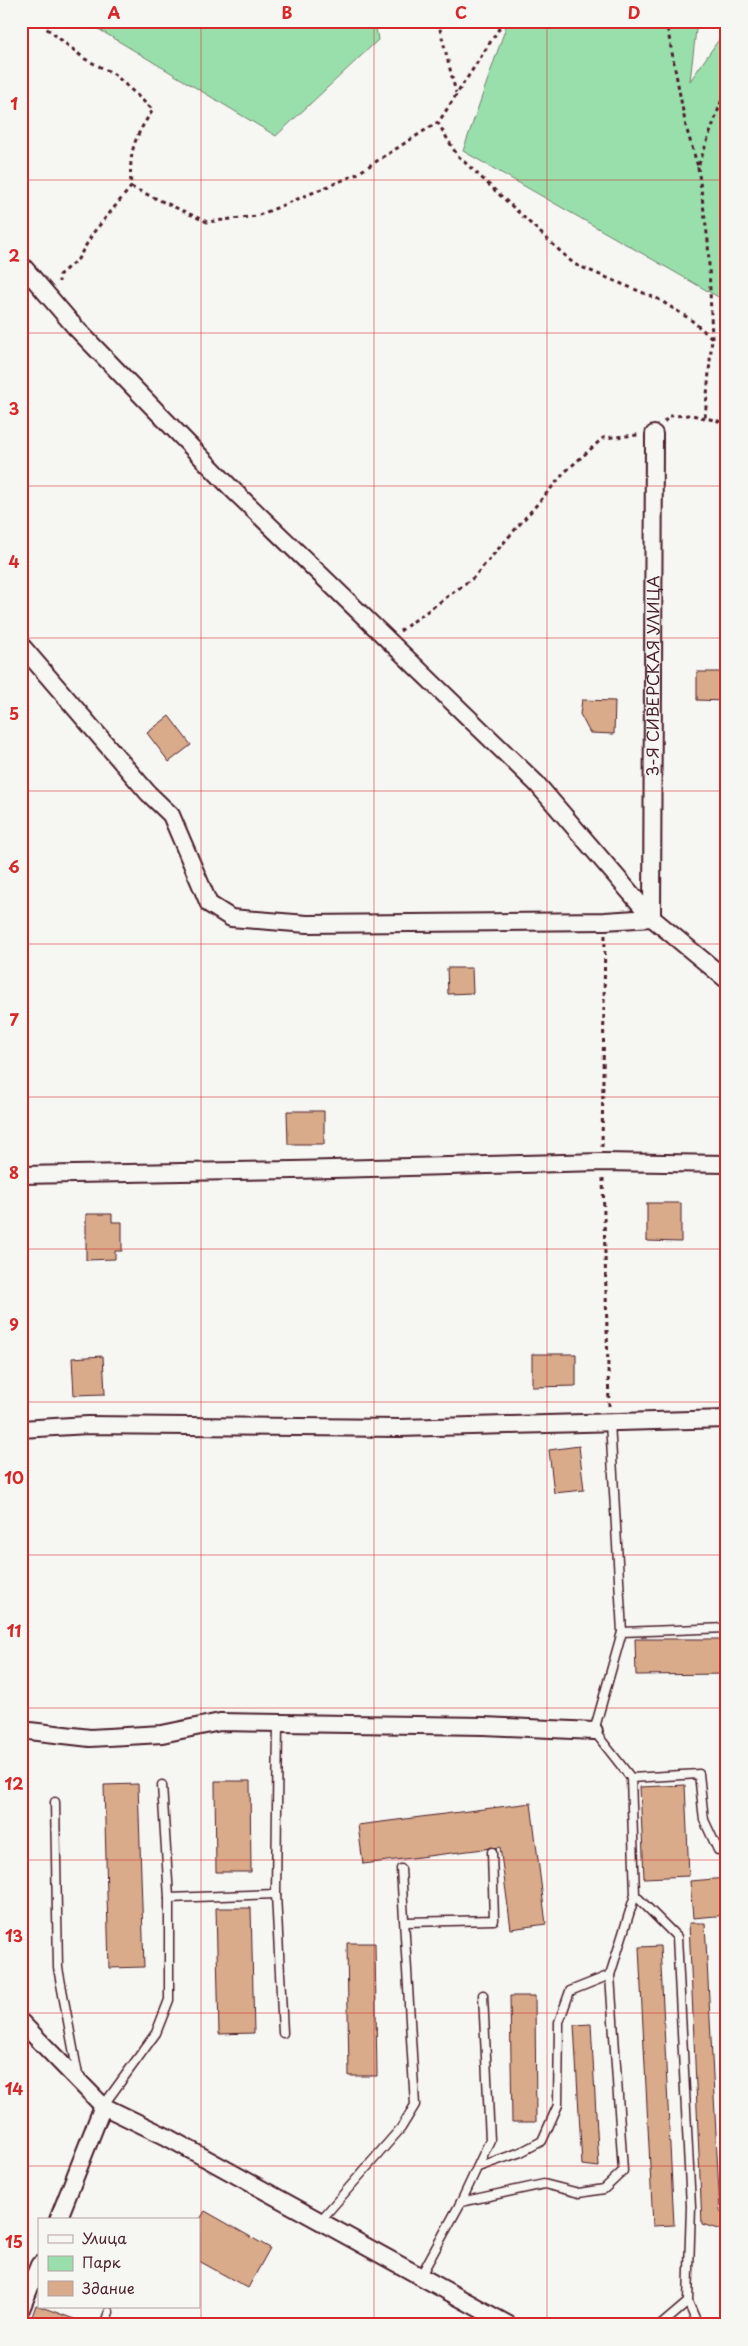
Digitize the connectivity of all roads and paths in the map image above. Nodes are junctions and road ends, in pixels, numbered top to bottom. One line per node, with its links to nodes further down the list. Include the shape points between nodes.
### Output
1 (47, 21): 9 (path, via 46,28 58,39 85,59 114,74 153,110 138,131 130,159)
2 (438, 21): 6 (path)
3 (504, 21): 6 (path)
4 (666, 21): 8 (path, via 686,127)
5 (727, 85): 8 (path)
6 (456, 94): 7 (path)
7 (438, 123): 9 (path, via 355,175 256,216 207,222); 12 (path, via 457,155 574,264 658,299 690,319)
8 (698, 167): 12 (path, via 708,241)
9 (131, 188): 11 (path, via 93,233 78,259 59,275)
10 (21, 264): 11 (street)
11 (58, 306): 16 (street, via 232,488)
12 (712, 338): 13 (path)
13 (705, 418): 14 (path); 15 (path, via 669,416)
14 (727, 423)
15 (654, 434): 16 (path, via 603,438 566,471 472,578); 18 (street, 3-Я СИВЕРСКАЯ УЛИЦА)
16 (388, 640): 18 (street, via 537,784)
17 (21, 645): 18 (street, via 148,793 171,815 209,904 231,918 307,924)
18 (652, 918): 19 (street)
19 (727, 980)
20 (727, 1164): 21 (street, via 602,1162)
21 (21, 1175)
22 (727, 1419): 23 (street)
23 (610, 1422): 24 (street, via 400,1428 88,1425); 26 (lane)
24 (21, 1429)
25 (727, 1628): 26 (lane)
26 (622, 1632): 29 (lane)
27 (278, 1724): 28 (street, via 220,1722 162,1734 90,1738); 29 (street, via 484,1726); 36 (lane)
28 (21, 1730)
29 (594, 1731): 30 (lane)
30 (631, 1778): 33 (lane, via 699,1774 704,1820 718,1850); 37 (lane)
31 (162, 1785): 38 (lane)
32 (54, 1802): 44 (lane, via 58,1968)
33 (727, 1850)
34 (492, 1852): 39 (lane, via 494,1920)
35 (401, 1869): 39 (lane)
36 (276, 1894): 38 (lane); 43 (lane)
37 (635, 1895): 40 (lane); 52 (lane, via 677,1937 691,2206)
38 (168, 1898): 45 (lane, via 169,2000 156,2034)
39 (406, 1922): 49 (lane, via 415,2105 401,2128)
40 (610, 1975): 46 (lane, via 570,1991 560,2022 558,2105 542,2141 521,2152); 47 (lane, via 623,2171 604,2189 580,2193 544,2184)
41 (483, 1995): 46 (lane, via 490,2140)
42 (21, 2022): 44 (street)
43 (283, 2033)
44 (79, 2082): 45 (street)
45 (103, 2106): 48 (street); 49 (street, via 165,2136)
46 (478, 2166): 47 (lane)
47 (461, 2202): 51 (lane)
48 (59, 2218)
49 (320, 2221): 51 (street)
50 (38, 2268): 53 (street)
51 (420, 2277): 54 (street)
52 (688, 2302): 59 (lane); 60 (lane)
53 (21, 2309)
54 (478, 2309): 57 (street); 58 (street)
55 (108, 2312): 56 (lane)
56 (104, 2325)
57 (483, 2325)
58 (509, 2325)
59 (661, 2325)
60 (698, 2325)

